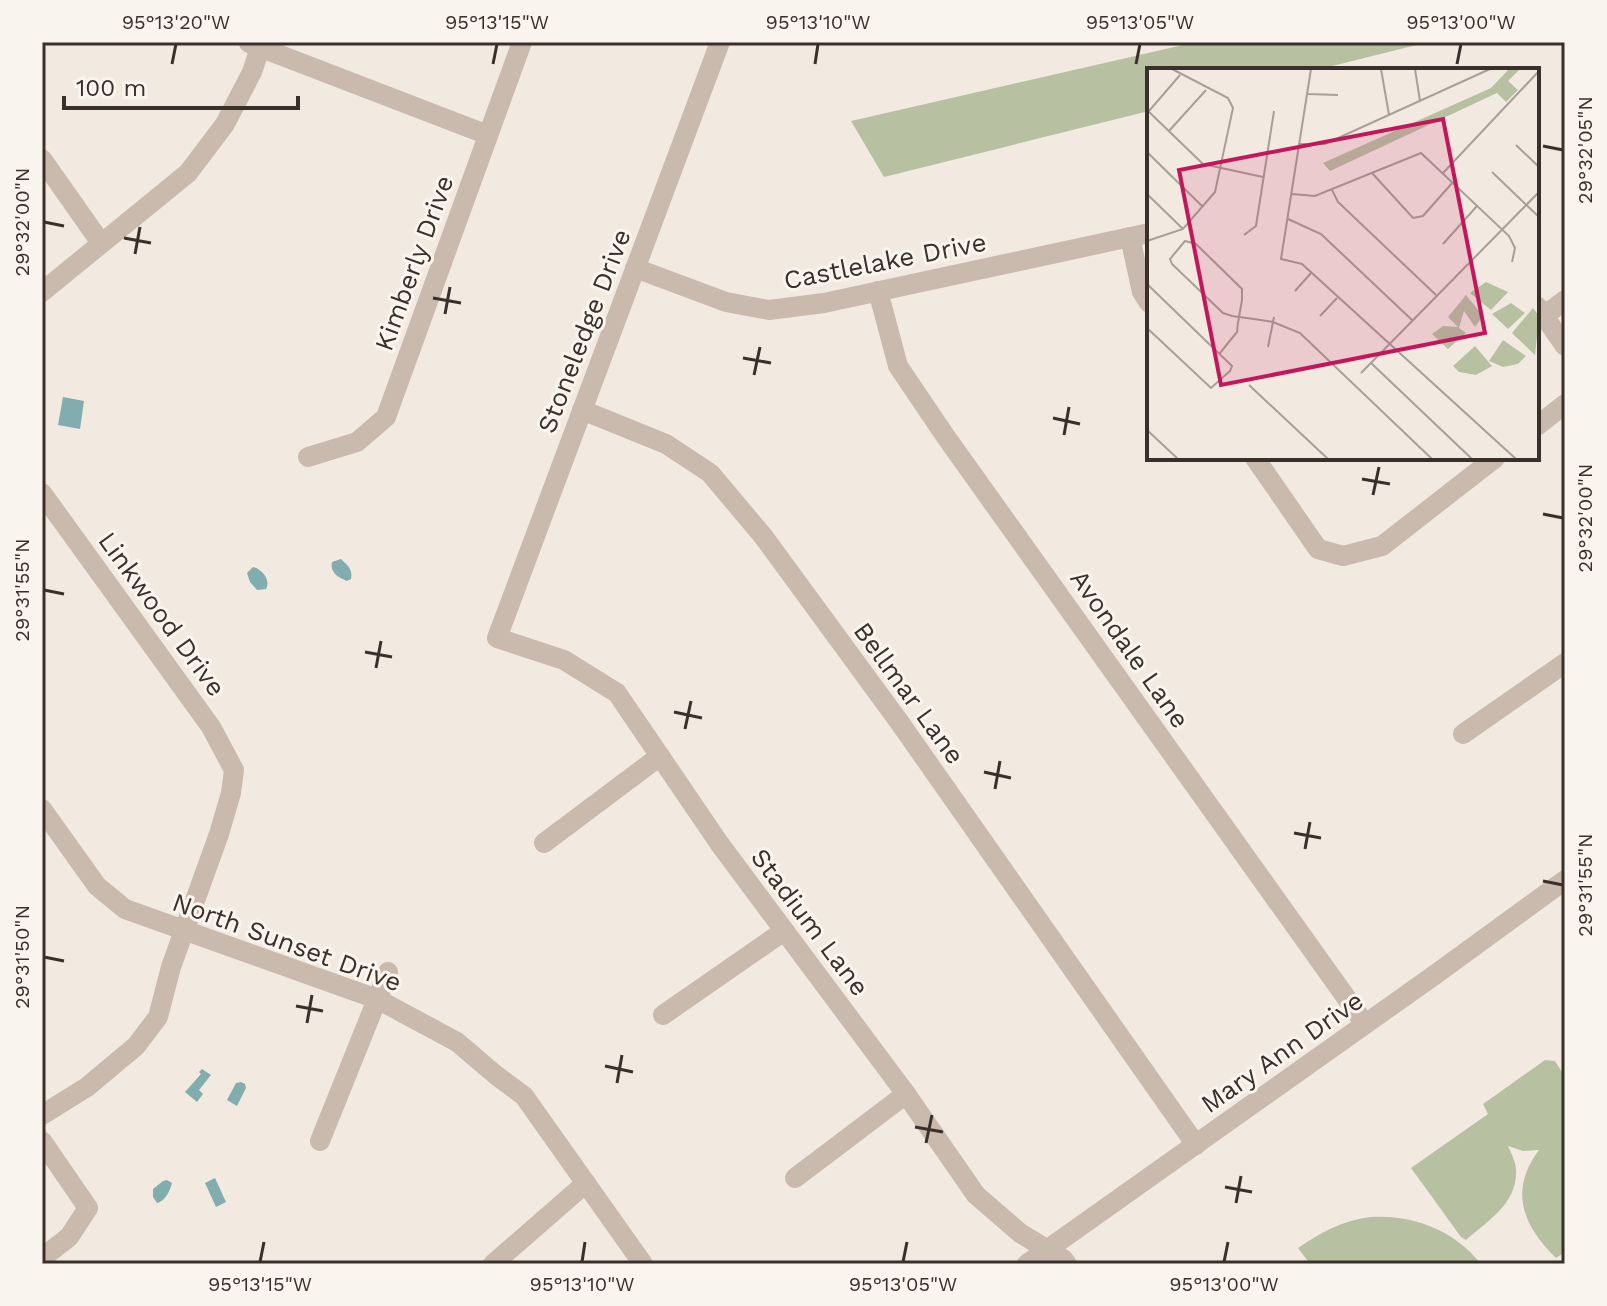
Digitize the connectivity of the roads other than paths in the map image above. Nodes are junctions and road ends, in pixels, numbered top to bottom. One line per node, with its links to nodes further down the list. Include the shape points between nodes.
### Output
1 (522, 42): 4 (street, Kimberly Drive)
2 (720, 42): 8 (street, Stoneledge Drive)
3 (257, 44): 4 (street); 7 (street, via 252,72 225,124 188,173)
4 (488, 135): 18 (street, Kimberly Drive, via 386,417 357,442)
5 (42, 159): 7 (street)
6 (1139, 235): 9 (street, Castlelake Drive); 11 (street, via 1142,292)
7 (101, 243): 10 (street)
8 (635, 268): 9 (street, Castlelake Drive, via 726,302 769,310); 16 (street, Stoneledge Drive)
9 (878, 291): 34 (street, Avondale Lane, via 898,366)
10 (42, 292)
11 (1147, 300)
12 (1565, 300): 13 (street)
13 (1540, 311): 14 (street)
14 (1565, 346)
15 (1565, 404): 17 (street)
16 (582, 410): 22 (street, Stoneledge Drive); 39 (street, Bellmar Lane, via 666,444 710,473 754,525)
17 (1539, 424)
18 (308, 457)
19 (1256, 460): 20 (street, via 1318,549 1343,556 1382,546)
20 (1492, 460)
21 (42, 493): 29 (street, Linkwood Drive, via 203,715 234,770 219,834)
22 (497, 638): 25 (street, Stadium Lane, via 564,660 617,693)
23 (1565, 663): 24 (street)
24 (1463, 734)
25 (660, 756): 27 (street); 30 (street, Stadium Lane)
26 (42, 809): 29 (street, North Sunset Drive, via 97,886 125,909)
27 (544, 843)
28 (1565, 880): 34 (street, Mary Ann Drive)
29 (184, 931): 32 (street, North Sunset Drive); 36 (street, via 158,1017 136,1046 87,1087)
30 (784, 931): 33 (street); 35 (street, Stadium Lane)
31 (388, 972): 32 (street)
32 (377, 999): 38 (street); 41 (street, North Sunset Drive, via 457,1042 524,1096)
33 (663, 1015)
34 (1365, 1024): 39 (street, Mary Ann Drive)
35 (906, 1094): 40 (street); 42 (street, Stadium Lane, via 976,1195)
36 (42, 1115)
37 (42, 1141): 43 (street, via 88,1208 69,1237)
38 (320, 1141)
39 (1196, 1145): 42 (street, Mary Ann Drive)
40 (795, 1178)
41 (586, 1183): 44 (street); 45 (street, North Sunset Drive)
42 (1047, 1249): 46 (street, Mary Ann Drive); 47 (street, Stadium Lane)
43 (42, 1258)
44 (493, 1264)
45 (643, 1264)
46 (1027, 1264)
47 (1067, 1264)

